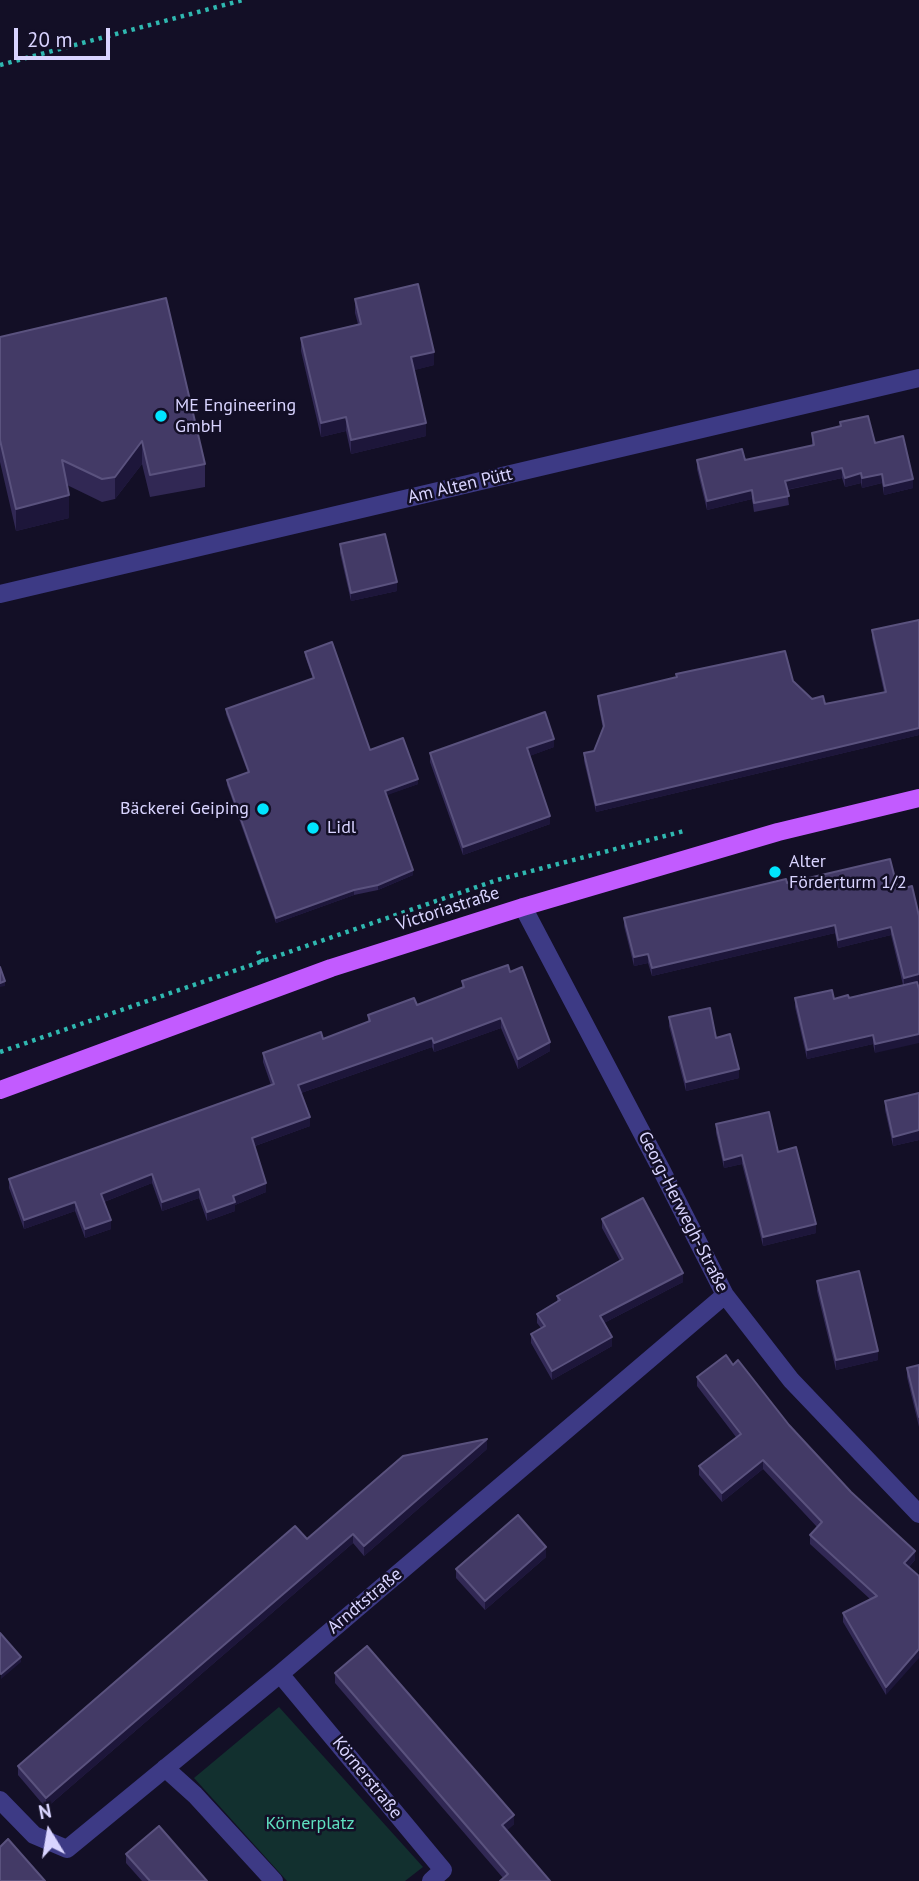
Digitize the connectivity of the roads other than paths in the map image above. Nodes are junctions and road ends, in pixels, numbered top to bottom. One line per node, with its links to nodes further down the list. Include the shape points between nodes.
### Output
1 (919, 378): 2 (street, Am Alten Pütt)
2 (0, 594)
3 (919, 798): 4 (main road, Victoriastraße, via 778,832)
4 (523, 907): 5 (main road, Victoriastraße, via 331,968); 6 (street, Georg-Herwegh-Straße)
5 (0, 1090)
6 (725, 1295): 7 (street, Georg-Herwegh-Straße, via 791,1380); 8 (street, Arndtstraße)
7 (919, 1514)
8 (280, 1674): 9 (street, Arndtstraße); 12 (street, Körnerstraße, via 443,1870)
9 (165, 1768): 10 (street, Arndtstraße, via 67,1849 34,1835); 11 (street)
10 (0, 1800)
11 (274, 1881)
12 (431, 1881)

